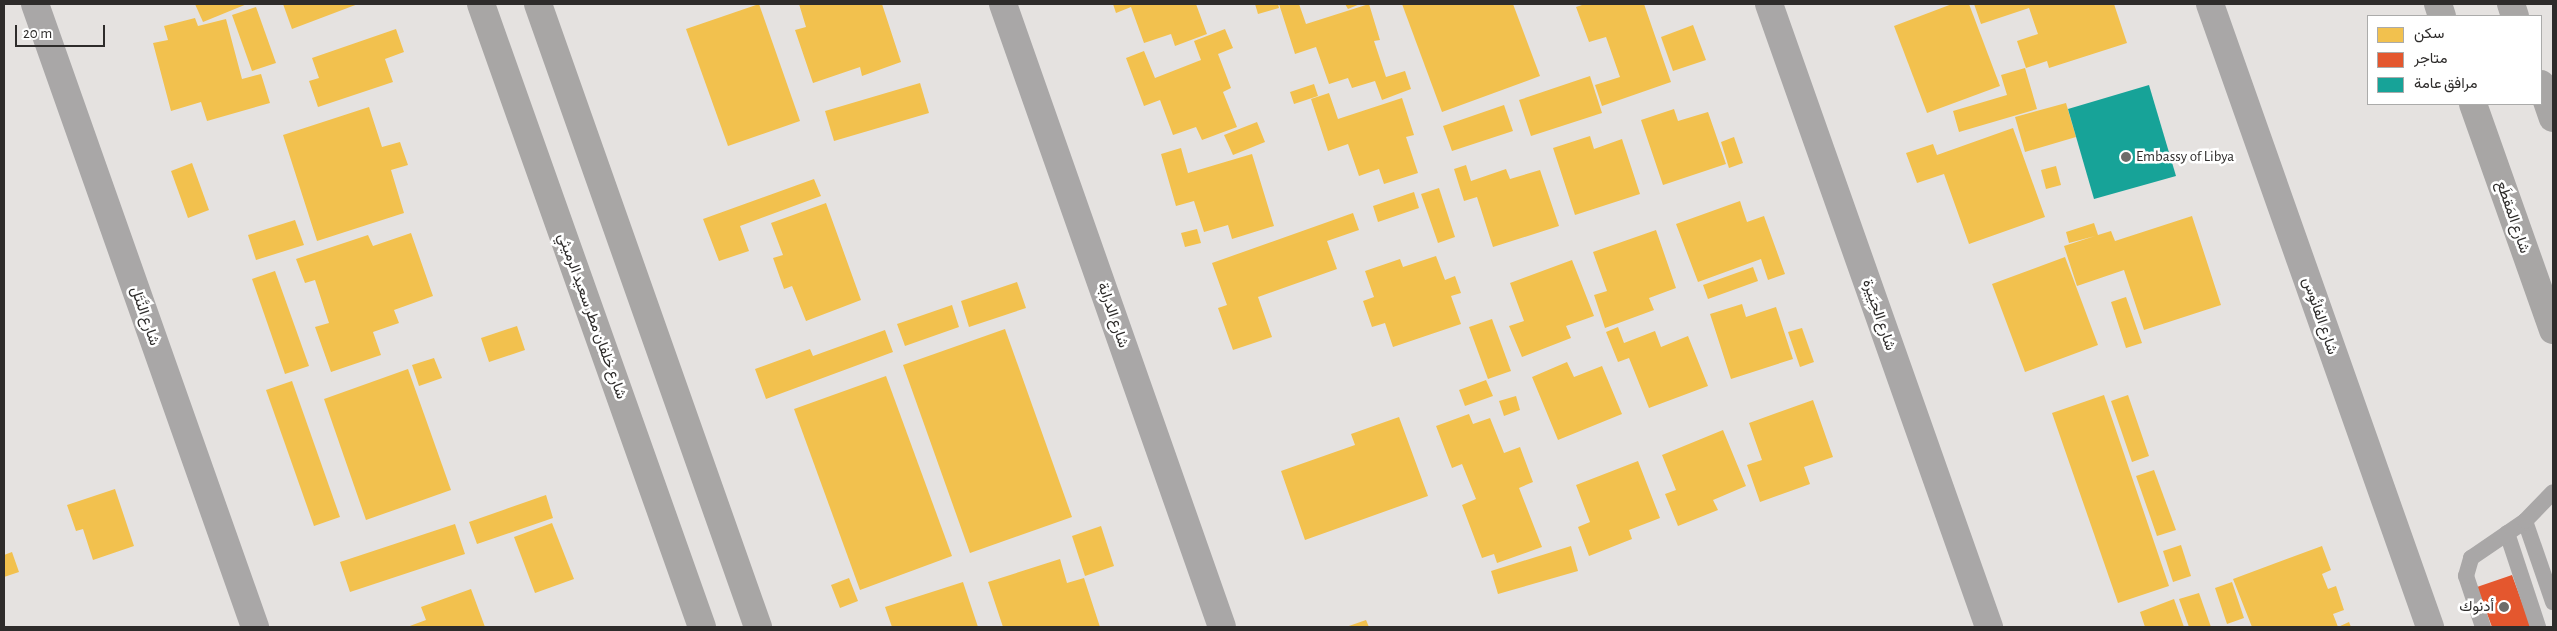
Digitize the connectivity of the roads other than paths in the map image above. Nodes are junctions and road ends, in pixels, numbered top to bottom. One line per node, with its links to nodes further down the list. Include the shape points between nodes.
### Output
1 (35, 4): 15 (street, شارع النَّتَل)
2 (481, 4): 16 (street, شارع خلفان مطر سعيد الرميثي)
3 (538, 4): 17 (street)
4 (1003, 4): 18 (street, شارع الدرابة)
5 (1770, 4): 19 (street, شارع الحِيَيرة)
6 (2210, 4): 20 (street, شارع الفانُوس)
7 (2542, 87): 9 (street)
8 (2473, 105): 10 (street, شارع المَقطَع)
9 (2553, 118)
10 (2553, 330)
11 (2553, 492): 12 (lane)
12 (2525, 521): 13 (lane); 14 (lane)
13 (2507, 532): 21 (lane, via 2478,551 2467,567 2468,585); 22 (lane)
14 (2553, 602)
15 (255, 627)
16 (702, 627)
17 (758, 627)
18 (1222, 627)
19 (1989, 627)
20 (2430, 627)
21 (2483, 627)
22 (2538, 627)

